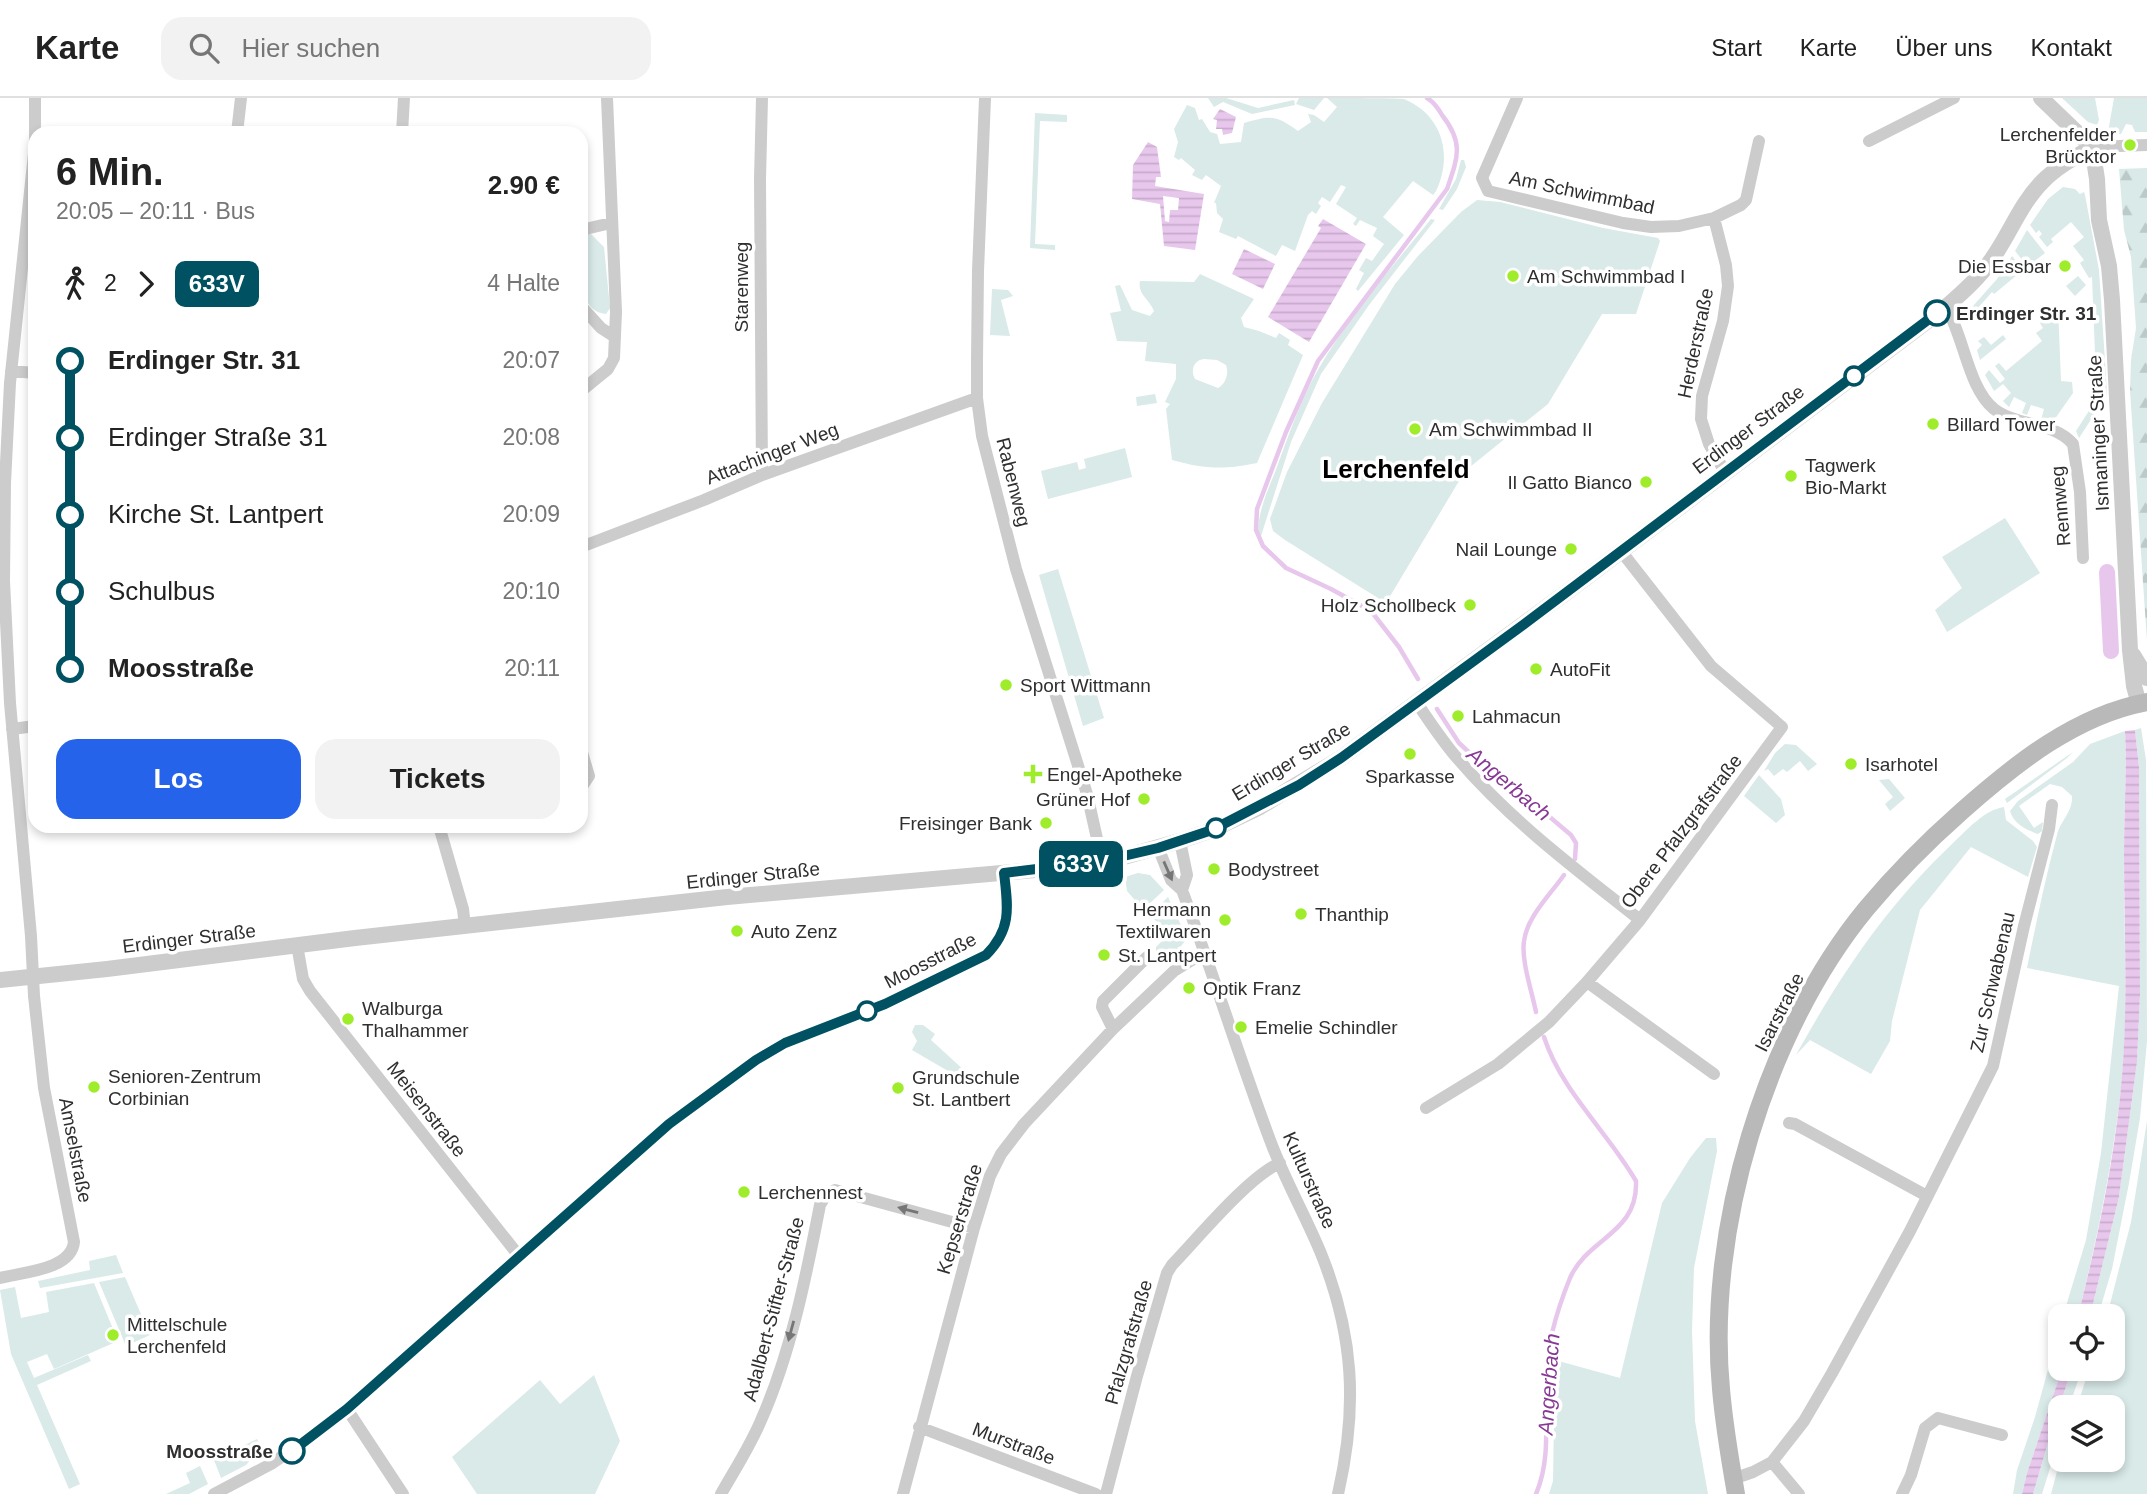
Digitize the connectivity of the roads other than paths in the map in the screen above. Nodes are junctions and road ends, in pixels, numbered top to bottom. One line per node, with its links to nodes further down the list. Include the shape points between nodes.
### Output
1 (35, 98): 10 (street)
2 (241, 98): 11 (street)
3 (404, 98): 12 (street)
4 (607, 98): 18 (street)
5 (762, 98): 29 (street, Starenweg)
6 (985, 98): 27 (street, Rabenweg)
7 (1517, 98): 17 (street, Am Schwimmbad, via 1482,178 1488,191 1651,227)
8 (1954, 98): 14 (street)
9 (2041, 98): 16 (street)
10 (35, 126)
11 (238, 126)
12 (402, 126)
13 (1759, 141): 17 (street, Am Schwimmbad, via 1746,200)
14 (1869, 141)
15 (2147, 145): 16 (street)
16 (2092, 147): 21 (street, Erdinger Straße, via 2044,180 2022,207 1992,260); 34 (street, Ismaninger Straße, via 2112,300)
17 (1714, 218): 28 (street, Herderstraße, via 1728,286 1702,396 1701,419)
18 (611, 223): 19 (street); 23 (street)
19 (588, 228)
20 (28, 236): 24 (street)
21 (1946, 307): 28 (street, Erdinger Straße); 33 (street, Rennweg, via 1985,401 2012,419 2055,431 2073,443)
22 (588, 314): 23 (street)
23 (615, 337): 26 (street, via 613,362)
24 (11, 371): 25 (street); 30 (street)
25 (28, 372)
26 (588, 385)
27 (977, 398): 29 (street, Attachinger Weg); 44 (street, Rabenweg, via 1011,552 1087,794)
28 (1725, 472): 32 (street, Erdinger Straße)
29 (762, 475): 31 (street, Attachinger Weg)
30 (2, 483): 39 (street)
31 (588, 545)
32 (1620, 551): 36 (street, Erdinger Straße); 47 (street, Obere Pfalzgrafstraße, via 1711,666 1782,727)
33 (2083, 558)
34 (2130, 650): 35 (street); 37 (street, Ismaninger Straße, via 2134,686)
35 (2147, 677)
36 (1417, 703): 42 (street, Erdinger Straße, via 1299,785 1238,818); 47 (street, via 1472,774 1559,856)
37 (2143, 703): 68 (main road, Isarstraße, via 2098,716 2061,736 1972,803 1911,858 1866,909 1807,998 1759,1105 1730,1219 1720,1339 1721,1388)
38 (28, 727): 39 (street)
39 (12, 729): 52 (street)
40 (2052, 805): 60 (street, Zur Schwabenau, via 1997,1054)
41 (441, 833): 48 (street)
42 (1180, 841): 43 (street, Erdinger Straße); 46 (street, Kulturstraße, via 1187,875)
43 (1158, 848): 44 (street, Erdinger Straße); 46 (street, Kulturstraße, one-way to 46, via 1171,880)
44 (1102, 861): 45 (street, Erdinger Straße)
45 (1004, 873): 48 (street, Erdinger Straße, via 727,897); 62 (street, Moosstraße, via 1007,921 986,955 885,1004 768,1052 669,1124)
46 (1182, 890): 50 (street, Kulturstraße)
47 (1640, 920): 54 (street, Obere Pfalzgrafstraße)
48 (465, 927): 49 (street, Erdinger Straße)
49 (297, 945): 52 (street, Erdinger Straße); 62 (street, Meisenstraße, via 310,991)
50 (1205, 952): 55 (street, Kepserstraße, via 1174,971); 59 (street, Kulturstraße)
51 (1147, 957): 55 (street, via 1103,1001)
52 (33, 977): 53 (street, Erdinger Straße); 63 (street, Amselstraße, via 44,1088 74,1248 58,1264)
53 (0, 980)
54 (1587, 982): 56 (street); 57 (street, Obere Pfalzgrafstraße, via 1549,1022 1498,1064)
55 (1113, 1029): 61 (street, Kepserstraße, via 1010,1142 990,1177)
56 (1714, 1074)
57 (1426, 1108)
58 (1789, 1123): 60 (street)
59 (1280, 1163): 74 (street, Pfalzgrafstraße, via 1264,1171 1167,1273); 75 (street, Kulturstraße, via 1320,1250 1345,1328 1351,1413)
60 (1927, 1196): 67 (street, Zur Schwabenau, via 1804,1422)
61 (974, 1228): 65 (street, Kepserstraße); 71 (street, Adalbert-Stifter-Straße, one-way to 71, via 835,1190 826,1195 775,1386 752,1440)
62 (519, 1256): 64 (street, Moosstraße)
63 (0, 1279)
64 (347, 1409): 69 (street, Moosstraße, via 301,1445); 70 (street)
65 (919, 1427): 72 (street, Kepserstraße); 73 (street, Murstraße)
66 (2002, 1435): 77 (street, via 1938,1418 1925,1428)
67 (1772, 1462): 68 (street, Zur Schwabenau); 76 (street)
68 (1735, 1486)
69 (214, 1494)
70 (403, 1494)
71 (721, 1494)
72 (903, 1494)
73 (1096, 1494)
74 (1106, 1494)
75 (1338, 1494)
76 (1798, 1494)
77 (1902, 1494)

